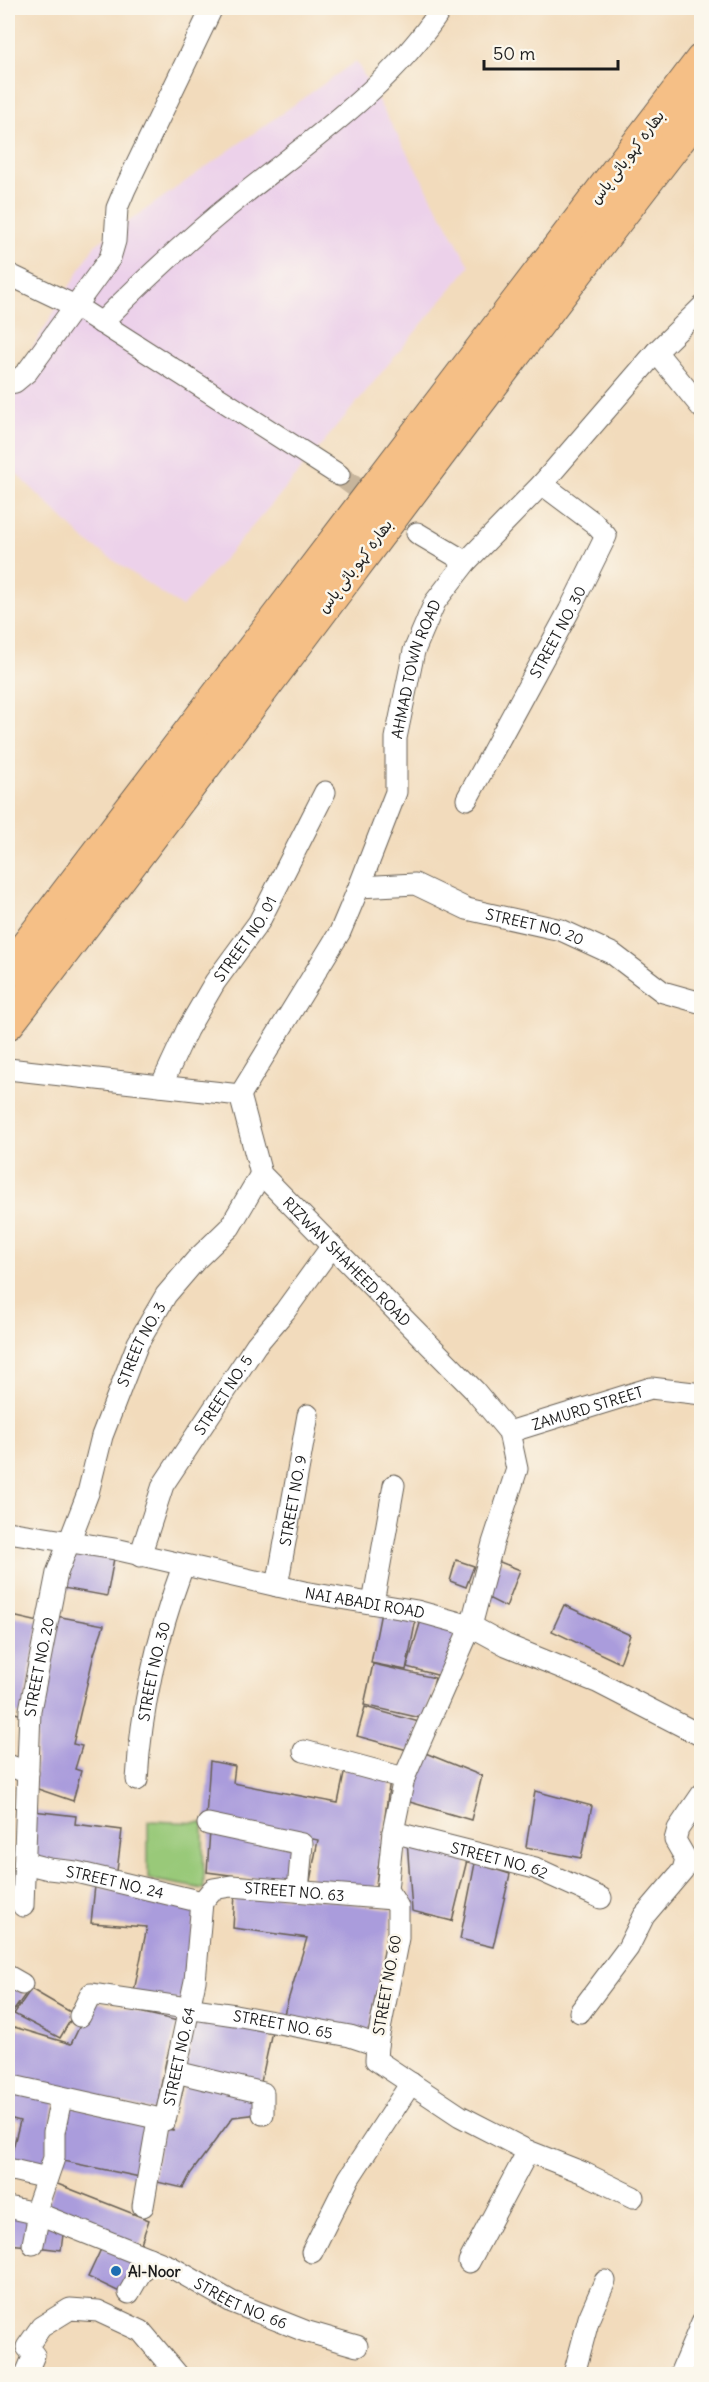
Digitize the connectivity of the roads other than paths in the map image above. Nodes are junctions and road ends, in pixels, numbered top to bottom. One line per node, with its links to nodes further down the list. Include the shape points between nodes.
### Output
1 (212, 8): 6 (street, via 117,208 114,250)
2 (442, 8): 8 (street, via 405,57 360,103 193,237)
3 (702, 60): 19 (highway, بھارہ کہو بائی پاس)
4 (702, 109): 21 (highway, بھارہ کہو بائی پاس)
5 (8, 274): 6 (street)
6 (75, 306): 8 (street); 10 (street, via 27,372)
7 (702, 307): 9 (street, AHMAD TOWN ROAD)
8 (101, 323): 12 (street)
9 (656, 352): 11 (street); 13 (street, AHMAD TOWN ROAD)
10 (8, 383)
11 (702, 408)
12 (339, 474)
13 (542, 484): 15 (street, AHMAD TOWN ROAD); 17 (street, STREET NO. 30, via 606,536)
14 (417, 533): 15 (street)
15 (466, 562): 18 (street, AHMAD TOWN ROAD, via 435,602 414,651 396,738 396,792)
16 (325, 792): 23 (street, STREET NO. 01, via 259,922 215,982)
17 (467, 800)
18 (359, 887): 20 (street, STREET NO. 20, via 415,884 467,909 561,930 613,954 663,992); 24 (street, AHMAD TOWN ROAD, via 340,932)
19 (8, 971)
20 (702, 1003)
21 (8, 1023)
22 (8, 1070): 23 (street)
23 (161, 1086): 24 (street)
24 (240, 1095): 25 (street, RIZWAN SHAHEED ROAD)
25 (261, 1174): 26 (street, RIZWAN SHAHEED ROAD); 32 (street, STREET NO. 3, via 230,1227 166,1295 138,1343 102,1436 88,1493)
26 (332, 1246): 29 (street, RIZWAN SHAHEED ROAD, via 474,1390); 33 (street, STREET NO. 5, via 256,1345 163,1485)
27 (702, 1394): 29 (street, ZAMURD STREET, via 651,1388)
28 (308, 1414): 35 (street, STREET NO. 9)
29 (509, 1432): 37 (street, RIZWAN SHAHEED ROAD, via 518,1469)
30 (394, 1485): 36 (street)
31 (8, 1532): 32 (street, NAI ABADI ROAD)
32 (69, 1540): 33 (street, NAI ABADI ROAD); 41 (street, STREET NO. 20, via 57,1573 37,1663 30,1710)
33 (140, 1556): 34 (street, NAI ABADI ROAD)
34 (183, 1566): 35 (street, NAI ABADI ROAD); 43 (street, STREET NO. 30, via 167,1609 138,1752)
35 (277, 1586): 36 (street, NAI ABADI ROAD)
36 (372, 1603): 37 (street, NAI ABADI ROAD)
37 (471, 1626): 38 (street, NAI ABADI ROAD, via 506,1645 597,1682); 42 (street, STREET NO. 60)
38 (702, 1736)
39 (304, 1751): 42 (street)
40 (8, 1765): 41 (street)
41 (28, 1773): 47 (street, STREET NO. 20)
42 (404, 1778): 46 (street, STREET NO. 60)
43 (136, 1780)
44 (702, 1794): 54 (street, via 675,1840 686,1859 682,1870 644,1916 628,1948)
45 (208, 1824): 48 (street, via 303,1844)
46 (393, 1832): 49 (street, STREET NO. 62, via 535,1868); 50 (street, STREET NO. 60, via 387,1890)
47 (19, 1853): 51 (street, STREET NO. 24, via 50,1869); 52 (street, STREET NO. 20)
48 (298, 1891): 50 (street, STREET NO. 63); 51 (street, STREET NO. 63, via 231,1886 213,1889)
49 (601, 1898)
50 (393, 1899): 56 (street, STREET NO. 60, via 398,1907 398,1938)
51 (202, 1902): 53 (street, STREET NO. 64)
52 (23, 1906)
53 (189, 2008): 55 (street, STREET NO. 65, via 91,1994); 56 (street, STREET NO. 65, via 350,2036); 57 (street, STREET NO. 64)
54 (580, 2012)
55 (80, 2016)
56 (377, 2045): 58 (street, STREET NO. 60, via 376,2060)
57 (176, 2072): 61 (street, via 263,2093); 62 (street, STREET NO. 64, via 165,2120)
58 (411, 2083): 63 (street, STREET NO. 60, via 460,2116); 71 (street, via 349,2178)
59 (8, 2085): 60 (street, STREET NO. 64)
60 (61, 2099): 62 (street, STREET NO. 64); 65 (street, via 54,2132 54,2158)
61 (263, 2114)
62 (158, 2120): 67 (street)
63 (528, 2151): 66 (street, STREET NO. 60); 73 (street)
64 (8, 2169): 65 (street)
65 (47, 2178): 69 (street)
66 (633, 2198)
67 (143, 2206)
68 (8, 2207): 69 (street, STREET NO. 66)
69 (39, 2214): 70 (street); 72 (street, STREET NO. 66)
70 (33, 2244)
71 (312, 2252)
72 (149, 2259): 75 (street); 77 (street, STREET NO. 66, via 171,2267 232,2302 305,2331)
73 (468, 2262)
74 (605, 2281): 80 (street, via 589,2318)
75 (129, 2293)
76 (702, 2322): 81 (street)
77 (357, 2346)
78 (26, 2374): 79 (street, via 34,2355 27,2347 41,2327 70,2309 98,2311 141,2331)
79 (177, 2374)
80 (574, 2374)
81 (680, 2374)

